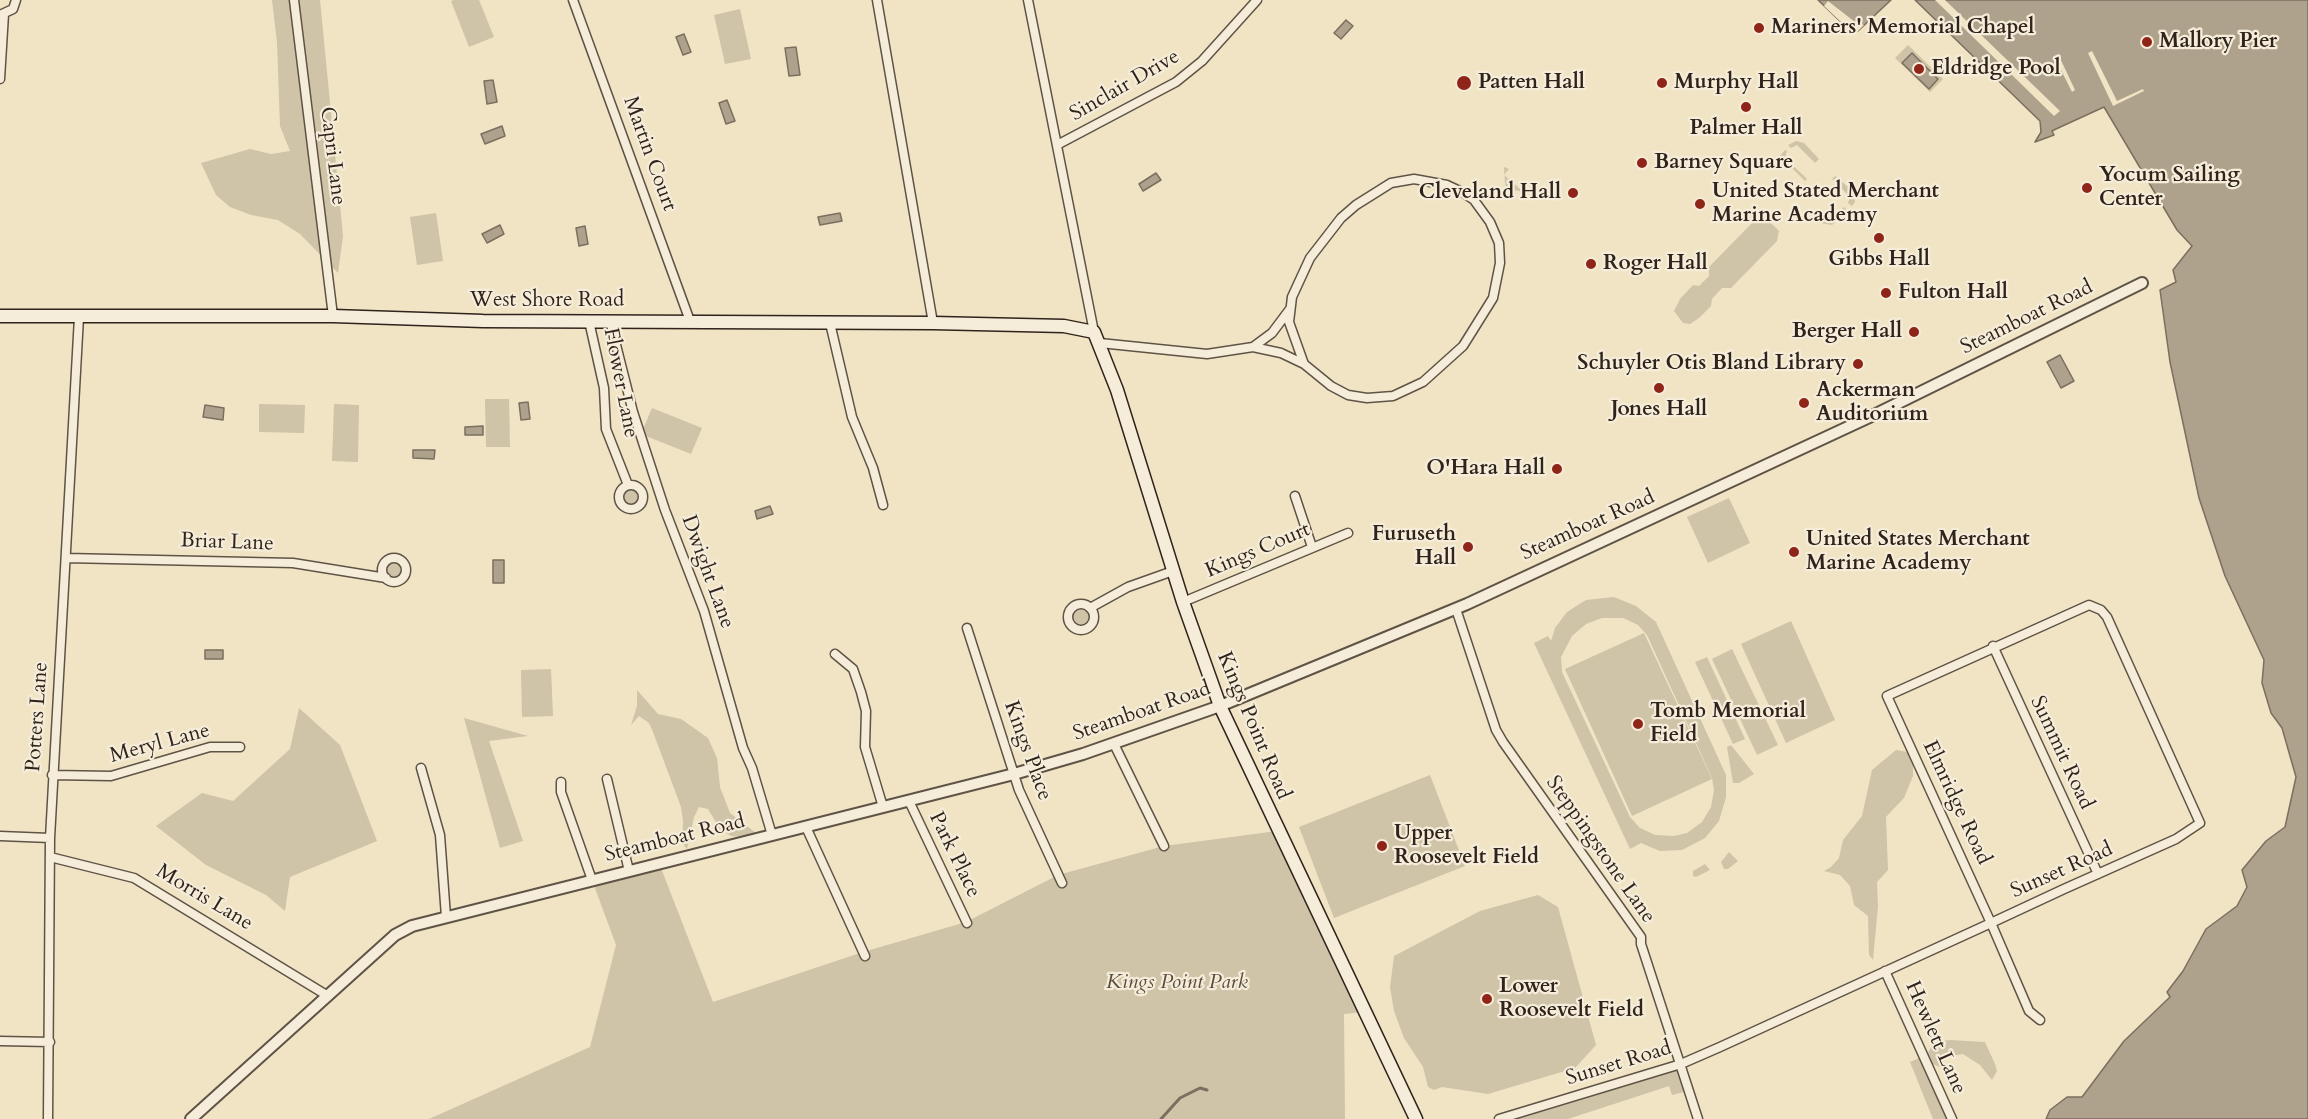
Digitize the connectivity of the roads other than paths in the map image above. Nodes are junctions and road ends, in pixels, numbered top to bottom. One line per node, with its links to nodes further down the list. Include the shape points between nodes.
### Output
1 (16, 0): 7 (street, via 13,9)
2 (294, 0): 13 (street, Capri Lane)
3 (573, 0): 17 (street, Martin Court)
4 (877, 0): 19 (street)
5 (1028, 0): 9 (street, Sinclair Drive)
6 (1257, 0): 9 (street, Sinclair Drive, via 1202,61 1176,82)
7 (2, 15): 8 (street)
8 (0, 79)
9 (1057, 145): 20 (street, Sinclair Drive)
10 (2142, 283): 34 (street, Steamboat Road, via 1866,419)
11 (1290, 309): 22 (street, via 1272,333); 23 (street, via 1289,322); 23 (street, via 1297,282 1323,239 1356,205 1391,183 1433,181 1462,192 1481,208 1499,243 1497,278 1484,315 1463,346 1423,382 1393,396 1367,398 1348,395 1331,386)
12 (0, 316): 14 (main road, West Shore Road)
13 (333, 316): 14 (main road, West Shore Road); 15 (main road, West Shore Road)
14 (79, 317): 29 (street, Potters Lane)
15 (589, 321): 16 (main road, West Shore Road); 24 (street, Flower Lane, via 604,388 606,429)
16 (610, 321): 17 (main road, West Shore Road); 50 (street, Dwight Lane, via 633,412 704,611)
17 (690, 321): 18 (main road, West Shore Road)
18 (830, 323): 19 (main road, West Shore Road); 26 (street, via 852,417)
19 (933, 323): 20 (main road, West Shore Road, via 1064,326)
20 (1094, 332): 21 (main road, Kings Point Road)
21 (1100, 343): 22 (street, via 1207,354); 30 (main road, Kings Point Road)
22 (1253, 347): 23 (street, via 1281,353)
23 (1304, 364)
24 (628, 485)
25 (1294, 496): 28 (street)
26 (883, 505)
27 (1348, 533): 28 (street, Kings Court)
28 (1312, 547): 32 (street, Kings Court)
29 (66, 558): 31 (street, Briar Lane, via 293,563); 44 (street, Potters Lane)
30 (1173, 571): 32 (main road, Kings Point Road); 33 (street, via 1121,590)
31 (386, 578)
32 (1183, 602): 39 (main road, Kings Point Road)
33 (1090, 608)
34 (1456, 609): 39 (street, Steamboat Road); 68 (street, Steppingstone Lane, via 1496,730 1641,938)
35 (967, 628): 43 (street, Kings Place)
36 (1993, 646): 38 (street, Sunset Road); 56 (street, Summit Road); 56 (street, Sunset Road, via 2079,608 2089,605 2102,610 2169,751 2200,823 2176,839)
37 (835, 654): 48 (street, via 853,669 861,692 866,711 865,747)
38 (1887, 696): 61 (street, Elmridge Road)
39 (1220, 706): 40 (street, Steamboat Road); 71 (main road, Kings Point Road)
40 (1114, 744): 43 (street, Steamboat Road); 53 (street)
41 (240, 747): 44 (street, Meryl Lane, via 210,747 111,776)
42 (421, 768): 59 (street, via 440,835)
43 (1014, 774): 47 (street, Steamboat Road); 58 (street, Kings Place)
44 (52, 776): 52 (street, Potters Lane)
45 (607, 779): 55 (street)
46 (561, 782): 57 (street, via 561,792)
47 (909, 801): 48 (street, Steamboat Road); 60 (street, Park Place)
48 (883, 807): 49 (street, Steamboat Road)
49 (806, 827): 50 (street, Steamboat Road); 62 (street)
50 (772, 835): 55 (street, Steamboat Road)
51 (0, 836): 52 (street)
52 (50, 838): 54 (street, Potters Lane)
53 (1164, 846)
54 (50, 857): 64 (street, Morris Lane, via 135,878); 67 (street, Potters Lane)
55 (629, 871): 57 (street, Steamboat Road)
56 (2098, 874): 61 (street, Sunset Road)
57 (592, 880): 59 (street, Steamboat Road)
58 (1062, 883)
59 (446, 917): 64 (street, Steamboat Road, via 412,926 396,935)
60 (967, 923)
61 (1991, 923): 63 (street, Sunset Road); 65 (street, Elmridge Road, via 2028,1011)
62 (865, 956)
63 (1885, 972): 68 (street, Sunset Road); 74 (street, Hewlett Lane)
64 (328, 996): 70 (street, Steamboat Road)
65 (2040, 1020)
66 (0, 1041): 67 (street)
67 (50, 1042): 69 (street, Potters Lane)
68 (1681, 1064): 72 (street, Sunset Road); 73 (street, Steppingstone Lane)
69 (48, 1119)
70 (191, 1119)
71 (1416, 1119)
72 (1499, 1119)
73 (1698, 1119)
74 (1952, 1119)

